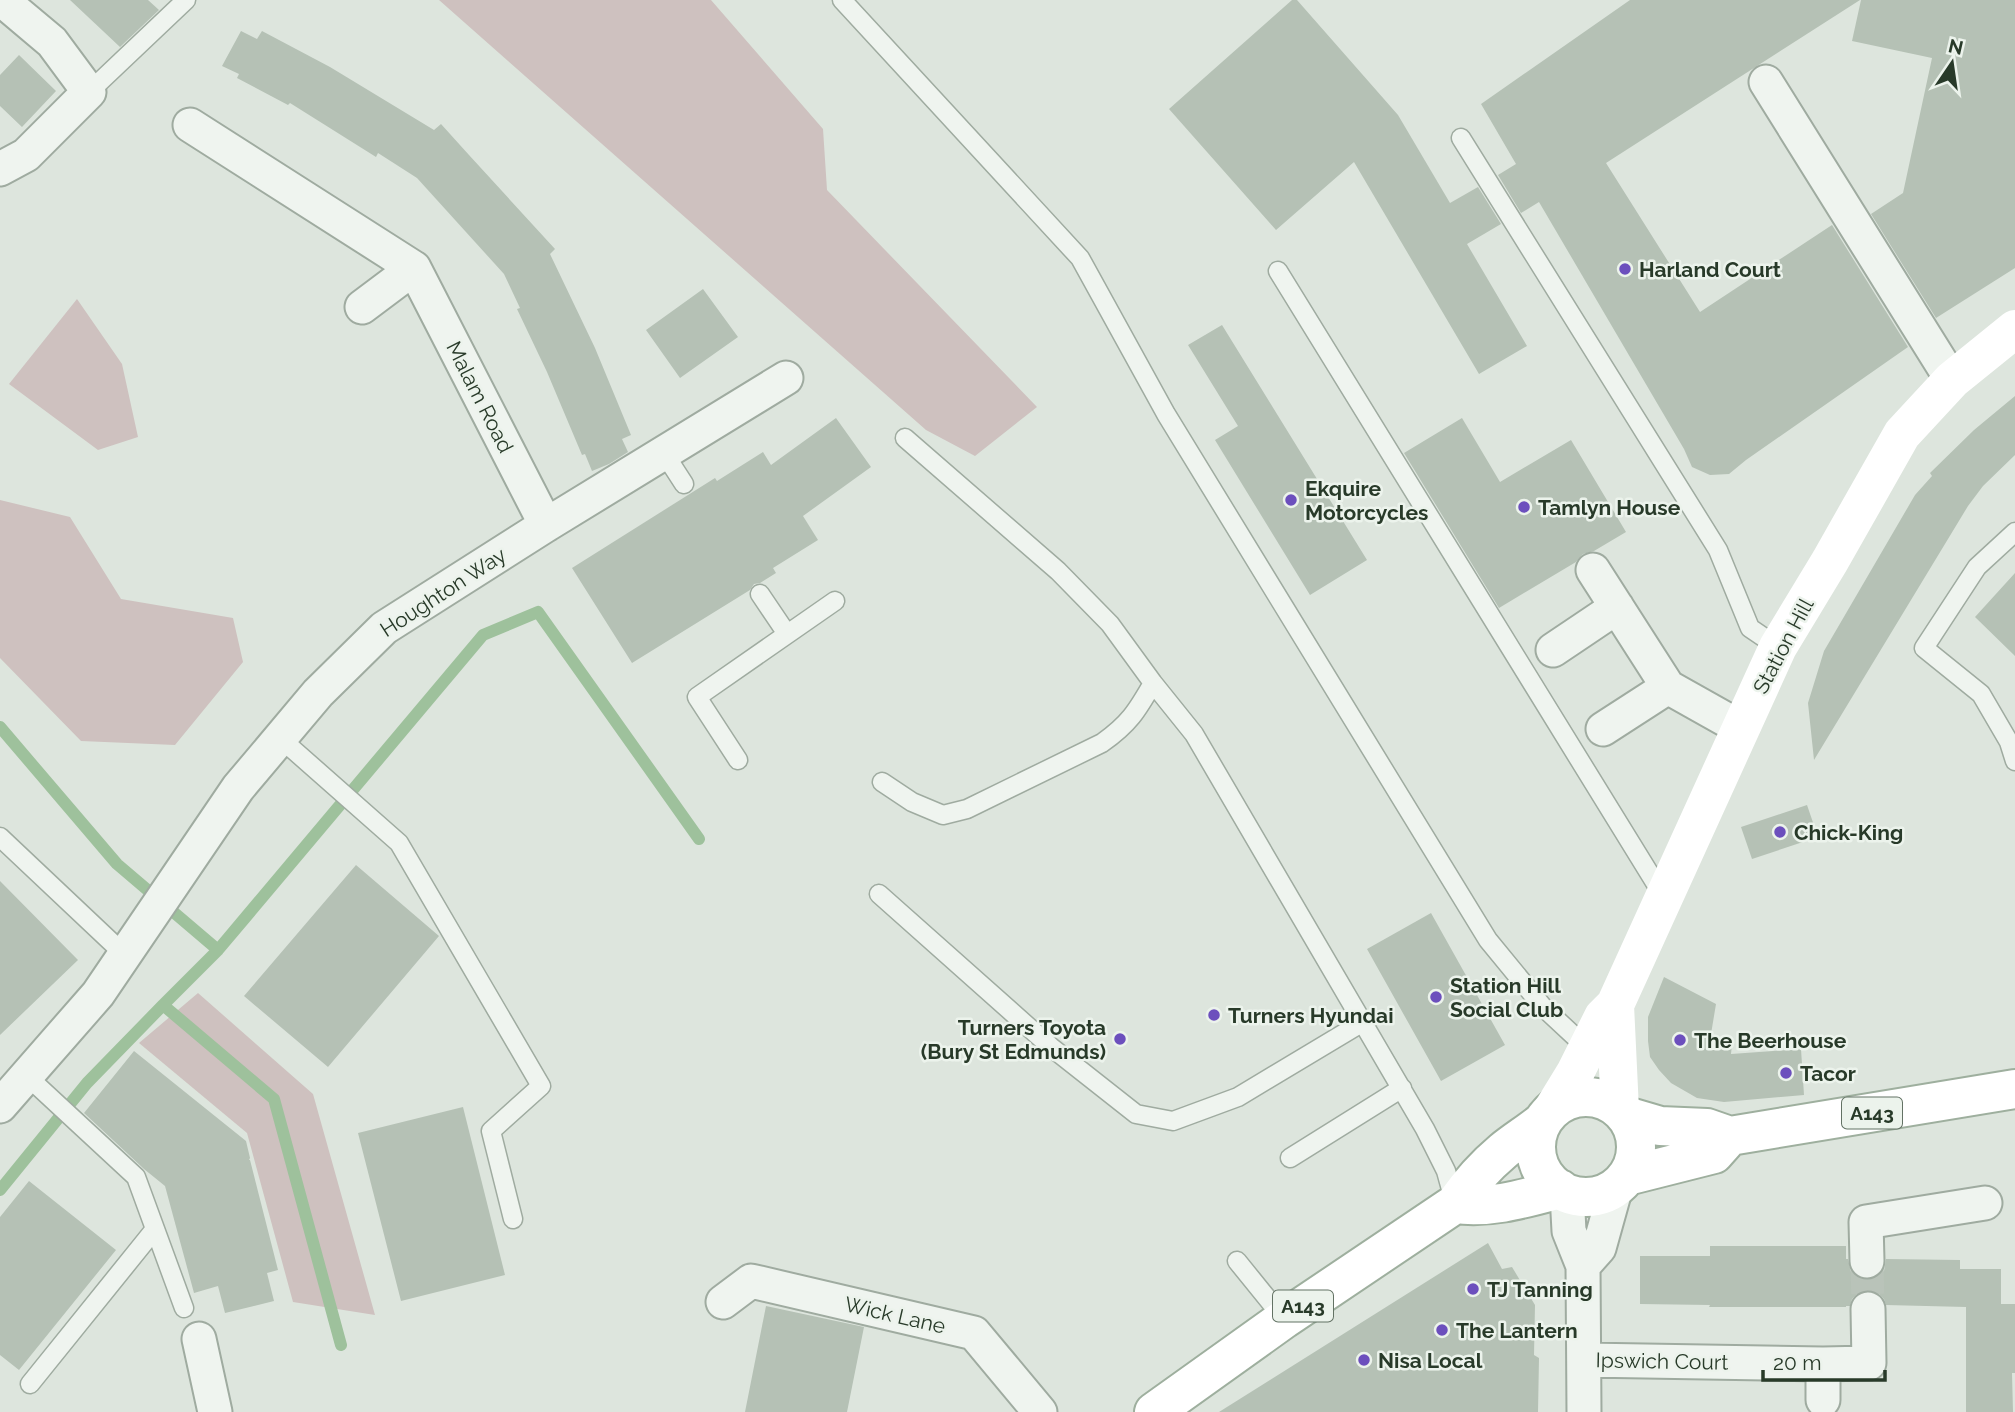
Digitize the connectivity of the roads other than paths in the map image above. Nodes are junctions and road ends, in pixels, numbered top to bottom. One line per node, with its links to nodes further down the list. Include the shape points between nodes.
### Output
1 (2, 0): 5 (street, via 52,42)
2 (186, 0): 5 (lane)
3 (842, 0): 41 (lane, via 1080,258 1166,414 1488,940 1543,1007)
4 (1766, 82): 14 (street)
5 (89, 92): 8 (street, via 26,155)
6 (190, 125): 9 (street)
7 (1461, 138): 25 (lane, via 1718,550 1750,628)
8 (0, 169)
9 (414, 268): 11 (street); 18 (street, Malam Road)
10 (1278, 271): 37 (lane)
11 (362, 307)
12 (2015, 330): 14 (main road, Station Hill)
13 (786, 378): 16 (street, Houghton Way)
14 (1952, 380): 25 (main road, Station Hill, via 1902,434)
15 (905, 438): 27 (lane, via 1058,571 1110,624)
16 (664, 453): 17 (lane); 18 (street, Houghton Way)
17 (684, 484)
18 (546, 526): 31 (street, Houghton Way, via 384,628)
19 (2015, 532): 33 (lane, via 1977,567 1924,648 1981,694)
20 (1593, 570): 23 (street)
21 (760, 594): 24 (lane)
22 (835, 601): 24 (lane)
23 (1617, 607): 26 (street); 28 (street)
24 (788, 634): 32 (lane, via 697,697)
25 (1779, 647): 29 (main road, Station Hill)
26 (1553, 650)
27 (1153, 683): 34 (lane, via 1123,728 1102,743 967,809 943,815); 40 (lane, via 1194,734)
28 (1668, 687): 29 (street); 30 (street)
29 (1741, 728): 37 (main road, Station Hill)
30 (1603, 729)
31 (280, 738): 38 (street, Houghton Way, via 238,788); 54 (lane, via 399,843 541,1086 491,1131)
32 (738, 760)
33 (2015, 761)
34 (882, 782)
35 (0, 837): 38 (lane)
36 (879, 894): 40 (lane, via 1051,1047 1136,1114 1173,1121 1238,1097)
37 (1664, 897): 39 (main road, Station Hill)
38 (125, 955): 42 (street, Houghton Way, via 98,994)
39 (1615, 1005): 41 (main road, Station Hill, via 1603,1017); 46 (main road, Station Hill)
40 (1363, 1022): 43 (lane)
41 (1587, 1048): 47 (main road, Station Hill)
42 (27, 1076): 45 (street, Houghton Way); 55 (lane, via 136,1177)
43 (1402, 1088): 49 (lane); 53 (lane, via 1446,1171)
44 (2015, 1089): 48 (main road, A143)
45 (0, 1106)
46 (1623, 1113): 47 (main road, via 1601,1099 1584,1096 1567,1100); 48 (main road, A143, via 1660,1126 1707,1128); 50 (main road, via 1634,1129 1637,1145)
47 (1548, 1115): 51 (main road, via 1536,1137 1536,1154 1552,1184); 53 (main road, A143, via 1487,1165)
48 (1730, 1136): 50 (main road, A143, via 1714,1154)
49 (1290, 1158)
50 (1622, 1182): 51 (main road, via 1601,1195 1585,1197); 58 (street, via 1599,1248)
51 (1564, 1191): 53 (main road, via 1494,1205); 58 (street, via 1569,1231)
52 (1985, 1203): 57 (street, via 1866,1222)
53 (1455, 1204): 62 (main road, A143)
54 (513, 1219)
55 (155, 1229): 60 (lane); 66 (lane)
56 (1237, 1261): 62 (lane)
57 (1867, 1261)
58 (1583, 1266): 64 (street)
59 (723, 1302): 69 (street, Wick Lane, via 751,1281 974,1333)
60 (184, 1308)
61 (1868, 1309): 65 (street, Ipswich Court, via 1869,1363)
62 (1284, 1319): 70 (main road, A143)
63 (199, 1339): 68 (street)
64 (1585, 1360): 65 (street, Ipswich Court); 71 (street)
65 (1823, 1364): 67 (street)
66 (30, 1384)
67 (1823, 1400)
68 (215, 1412)
69 (1040, 1412)
70 (1154, 1412)
71 (1584, 1412)

